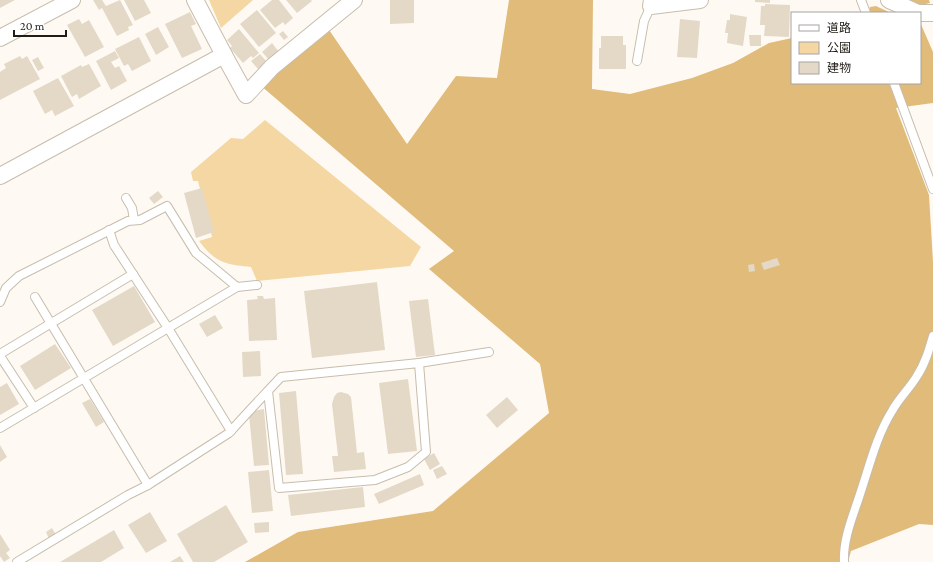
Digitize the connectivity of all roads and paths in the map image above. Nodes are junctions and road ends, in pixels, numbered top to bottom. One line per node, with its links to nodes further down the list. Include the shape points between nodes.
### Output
1 (72, 0): 12 (street)
2 (195, 0): 13 (street)
3 (354, 0): 13 (street, via 272,67 246,95)
4 (700, 0): 7 (street)
5 (860, 0): 8 (lane)
6 (889, 0): 9 (street)
7 (652, 3): 14 (lane, via 644,21)
8 (866, 12)
9 (916, 12)
10 (921, 13): 11 (street)
11 (933, 13)
12 (0, 38)
13 (224, 55): 16 (street)
14 (637, 61)
15 (894, 84): 17 (lane)
16 (0, 176)
17 (933, 189)
18 (126, 198): 19 (lane, via 132,208)
19 (134, 220): 20 (lane); 23 (lane, via 140,220 167,206 196,253)
20 (109, 230): 21 (lane, via 114,245); 25 (lane, via 20,276 6,288)
21 (133, 274): 26 (lane); 27 (lane)
22 (257, 285): 23 (lane)
23 (237, 287): 27 (lane)
24 (35, 297): 26 (lane)
25 (0, 302)
26 (51, 324): 30 (lane); 32 (lane)
27 (168, 328): 32 (lane); 36 (lane)
28 (933, 336): 39 (lane, via 923,366 892,410 880,434 846,539)
29 (489, 352): 31 (lane)
30 (0, 355): 34 (lane)
31 (419, 363): 33 (lane, via 281,377); 33 (lane, via 426,452 408,467 375,480 279,488)
32 (84, 378): 34 (lane); 37 (lane)
33 (268, 391): 36 (lane)
34 (34, 408): 35 (lane)
35 (0, 428)
36 (231, 431): 37 (lane)
37 (148, 485): 38 (lane, via 128,494)
38 (17, 562)
39 (844, 562)

